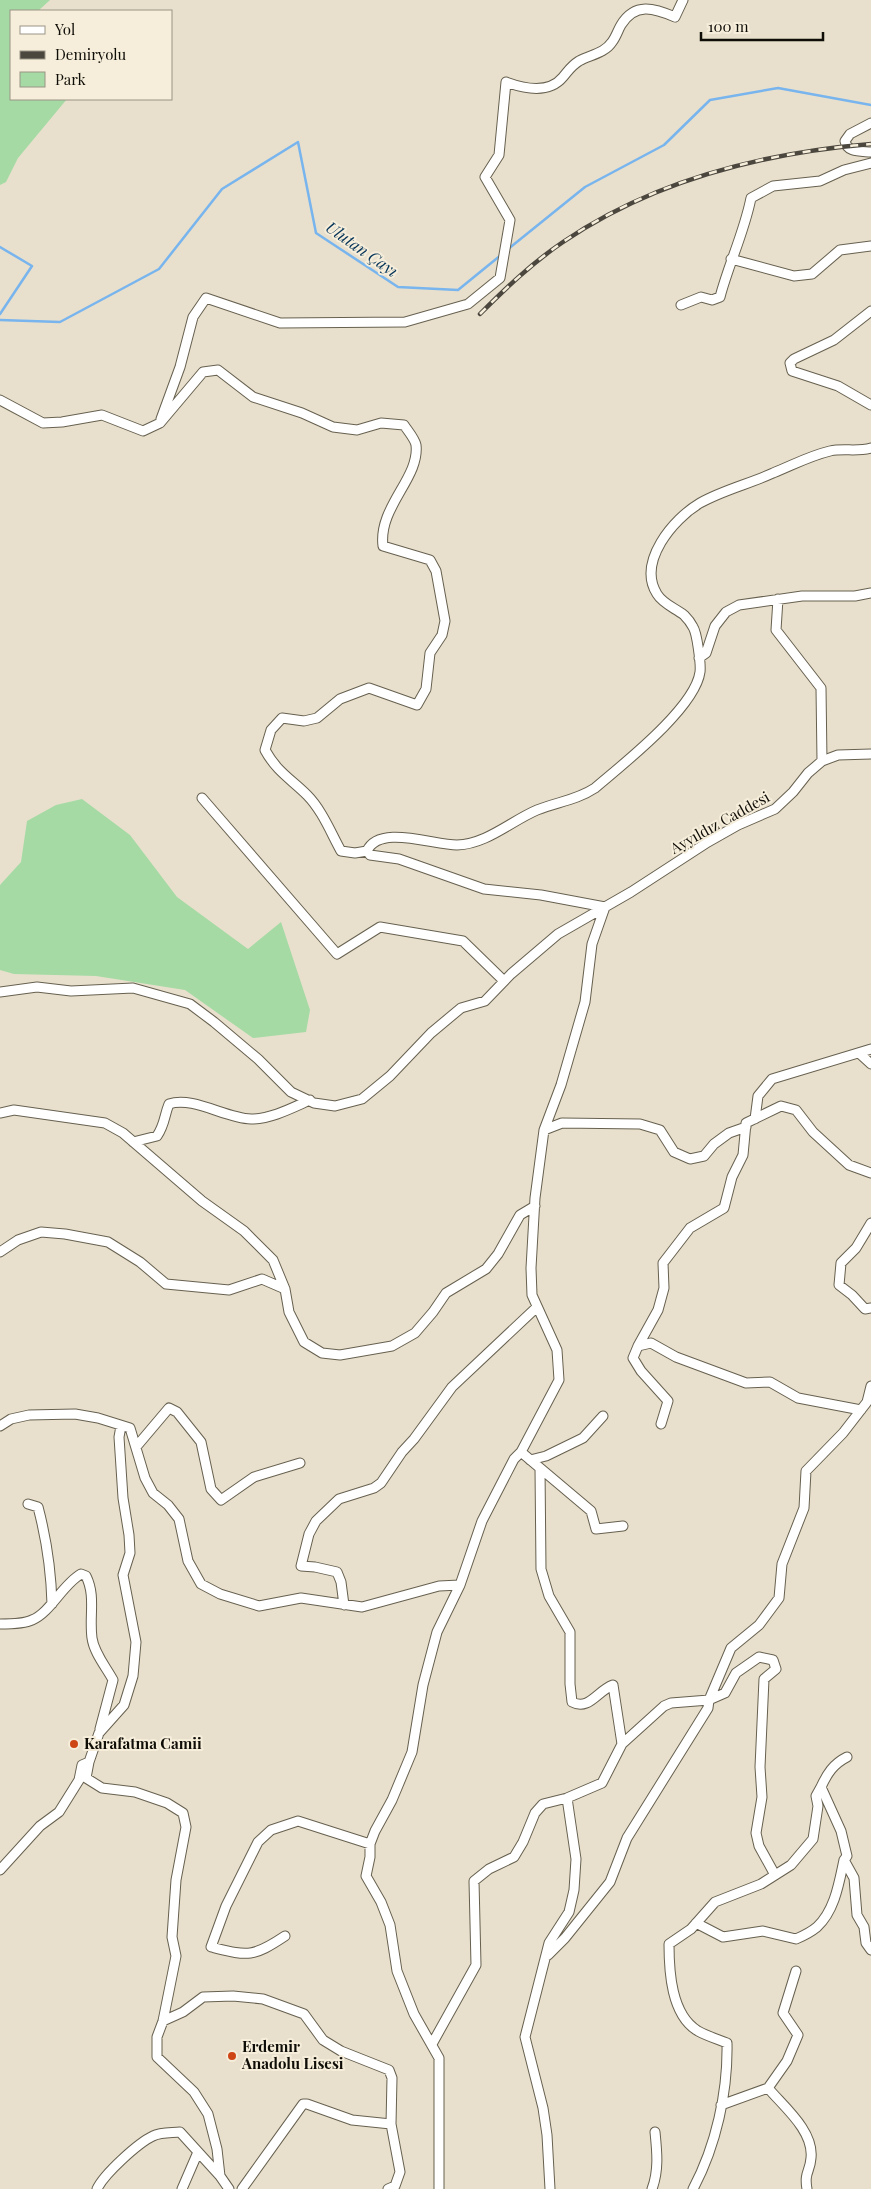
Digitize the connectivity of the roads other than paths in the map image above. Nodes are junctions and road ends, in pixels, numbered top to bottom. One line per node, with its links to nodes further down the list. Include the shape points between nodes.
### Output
1 (683, 0): 11 (street, via 675,17 646,8 634,10 612,43 602,52 570,66 553,86 523,89 506,82 499,156 484,177 510,220 506,245 500,278 468,304 405,322 280,323 206,298 193,317 180,368)
2 (871, 123): 3 (street, via 850,134 845,141 850,150)
3 (871, 152)
4 (871, 164): 6 (street, via 844,170 820,181 773,186 751,198 745,228)
5 (871, 246): 6 (street, via 840,250 818,270 803,276)
6 (731, 259): 7 (street, via 720,297 712,300 701,297)
7 (681, 305)
8 (871, 311): 10 (street, via 834,340 794,360 790,367 792,371 838,386)
9 (0, 400): 11 (street, via 43,423 102,415 143,431)
10 (871, 405)
11 (160, 423): 19 (street, via 203,372 218,370 253,397 334,427 357,430 381,423 404,425 416,444 413,464 381,533 383,546 430,560 436,571 445,620 442,635 430,653 426,689 417,705 369,688 340,699 317,718 304,721 282,718 271,730 265,750 273,766 308,795 341,851 354,854)
12 (871, 448): 15 (street, via 832,451 805,458 711,498 679,518 654,558 653,586 658,595 694,628)
13 (871, 593): 14 (street)
14 (778, 599): 15 (street, via 739,605 726,612 715,626 706,653); 17 (street, via 776,630 821,688)
15 (698, 658): 19 (street, via 698,681 686,702 614,772 583,796 536,811 486,838 472,842 458,845 381,837 374,840)
16 (871, 754): 17 (street, Ayyıldız Caddesi, via 838,755)
17 (822, 762): 20 (street, Ayyıldız Caddesi, via 775,809 738,824)
18 (202, 798): 21 (street, via 337,954 380,928 463,941)
19 (367, 851): 20 (street, via 370,855 400,859 484,889)
20 (605, 907): 21 (street, Ayyıldız Caddesi, via 558,934); 30 (street, via 592,944 585,1002)
21 (504, 981): 26 (street, Ayyıldız Caddesi, via 485,1001 461,1008 362,1099 335,1106)
22 (0, 992): 26 (street, Ayyıldız Caddesi, via 37,987 71,991 133,988 190,1004 258,1058 292,1092)
23 (871, 1049): 24 (street)
24 (859, 1053): 25 (street); 28 (street, via 772,1079 758,1096)
25 (871, 1064)
26 (310, 1100): 31 (street, via 281,1113 252,1119 175,1102 169,1104 164,1126 157,1136)
27 (0, 1113): 31 (street, via 14,1110 106,1123)
28 (755, 1118): 29 (street, via 746,1122); 32 (street, via 781,1106 796,1110 813,1132 849,1165)
29 (746, 1127): 30 (street, via 729,1133 704,1156 690,1159 674,1152 660,1130 640,1124 562,1122); 39 (street, via 743,1155 732,1177 724,1208 690,1228 663,1263 664,1288 658,1310)
30 (544, 1130): 33 (street)
31 (133, 1142): 36 (street, via 202,1201 244,1231 273,1260)
32 (871, 1174)
33 (534, 1206): 36 (street, via 520,1214 486,1269 446,1293 415,1333 392,1346 340,1354 322,1353 304,1342 290,1312); 37 (street, via 530,1268 532,1295)
34 (871, 1223): 38 (street, via 856,1248 841,1264 839,1285 865,1309)
35 (0, 1252): 36 (street, via 18,1240 41,1232 65,1234 108,1242 140,1262 166,1284 229,1290 262,1279)
36 (285, 1289)
37 (537, 1307): 47 (street, via 557,1350 559,1380); 55 (street, via 452,1386 381,1483 339,1499 316,1521 309,1534 301,1566 337,1572)
38 (871, 1308)
39 (638, 1346): 41 (street, via 651,1344 676,1357 746,1383 770,1382 798,1398); 43 (street, via 633,1358 668,1401)
40 (871, 1386): 41 (street)
41 (861, 1410): 57 (street, via 806,1471 804,1508 782,1564 779,1598 759,1625 731,1648)
42 (602, 1416): 48 (street, via 583,1438)
43 (661, 1424)
44 (0, 1426): 45 (street, via 11,1419 75,1414)
45 (121, 1426): 46 (street, via 130,1428); 58 (street, via 123,1498 130,1553 123,1575 136,1642 133,1676 124,1705)
46 (136, 1447): 49 (street, via 168,1408 177,1412 201,1442 211,1489 221,1500 254,1477); 55 (street, via 153,1493 179,1519 188,1561 201,1584 220,1594 259,1606 301,1598)
47 (521, 1452): 48 (street); 53 (street, via 514,1459 482,1521)
48 (530, 1460): 50 (street)
49 (300, 1463)
50 (540, 1468): 52 (street, via 591,1512 596,1529); 59 (street, via 541,1569 550,1596 570,1632 572,1702 585,1704 613,1685)
51 (28, 1504): 54 (street, via 38,1507 44,1528 50,1556)
52 (623, 1526)
53 (460, 1586): 55 (street, via 439,1586 362,1607); 64 (street, via 438,1632 423,1686 412,1752)
54 (52, 1604): 56 (street, via 32,1620); 58 (street, via 75,1578 81,1574 86,1576 91,1585 92,1640 113,1680)
55 (344, 1605)
56 (0, 1624)
57 (709, 1700): 59 (street, via 664,1706); 67 (street, via 725,1693 736,1673 758,1657 773,1660 776,1669 764,1679 760,1767 762,1797 756,1834); 72 (street, via 708,1708 628,1838 610,1882)
58 (99, 1733): 61 (street)
59 (622, 1744): 63 (street, via 602,1783)
60 (847, 1757): 62 (street, via 838,1762)
61 (89, 1762): 66 (street, via 82,1765 79,1780 59,1812 40,1826); 74 (street, via 86,1778 102,1788 135,1792 167,1803 183,1813 186,1826 176,1880 172,1937 176,1956)
62 (821, 1787): 65 (street, via 841,1831); 67 (street, via 816,1796 818,1806 813,1839 791,1865)
63 (567, 1798): 72 (street, via 576,1859 574,1890 569,1912 549,1943); 75 (street, via 543,1804 535,1813 514,1857 489,1869 474,1881 476,1965)
64 (370, 1844): 70 (street, via 298,1821 271,1830 258,1842 226,1906 211,1947 244,1955 267,1948); 75 (street, via 366,1876 390,1926 397,1971 407,1997)
65 (844, 1860): 68 (street, via 836,1894 826,1916 816,1928 796,1940 763,1931 723,1937); 69 (street, via 854,1878 857,1915)
66 (0, 1870)
67 (775, 1875): 68 (street, via 715,1902)
68 (696, 1923): 77 (street, via 670,1944 672,1986 679,2010 696,2030 727,2043 728,2062)
69 (867, 1924): 71 (street, via 866,1943)
70 (285, 1936)
71 (871, 1950)
72 (548, 1955): 88 (street, via 525,2037 543,2108)
73 (796, 1970): 76 (street, via 783,2013 798,2035 797,2041 788,2061)
74 (163, 2021): 78 (street, via 183,2012 203,1997 263,1999 304,2014 329,2044 389,2070 392,2078); 81 (street, via 157,2036 157,2057 194,2092 208,2114)
75 (432, 2044): 87 (street, via 439,2058)
76 (768, 2088): 77 (street); 91 (street, via 810,2144 812,2159 805,2177)
77 (721, 2104): 90 (street, via 705,2166)
78 (392, 2124): 82 (street, via 400,2172); 86 (street, via 352,2120 303,2104)
79 (655, 2132): 89 (street, via 656,2178)
80 (198, 2152): 81 (street); 83 (street, via 180,2132 155,2134 124,2158); 84 (street)
81 (220, 2176): 85 (street)
82 (392, 2188)
83 (96, 2189)
84 (182, 2189)
85 (229, 2189)
86 (242, 2189)
87 (439, 2189)
88 (550, 2189)
89 (652, 2189)
90 (692, 2189)
91 (807, 2189)

